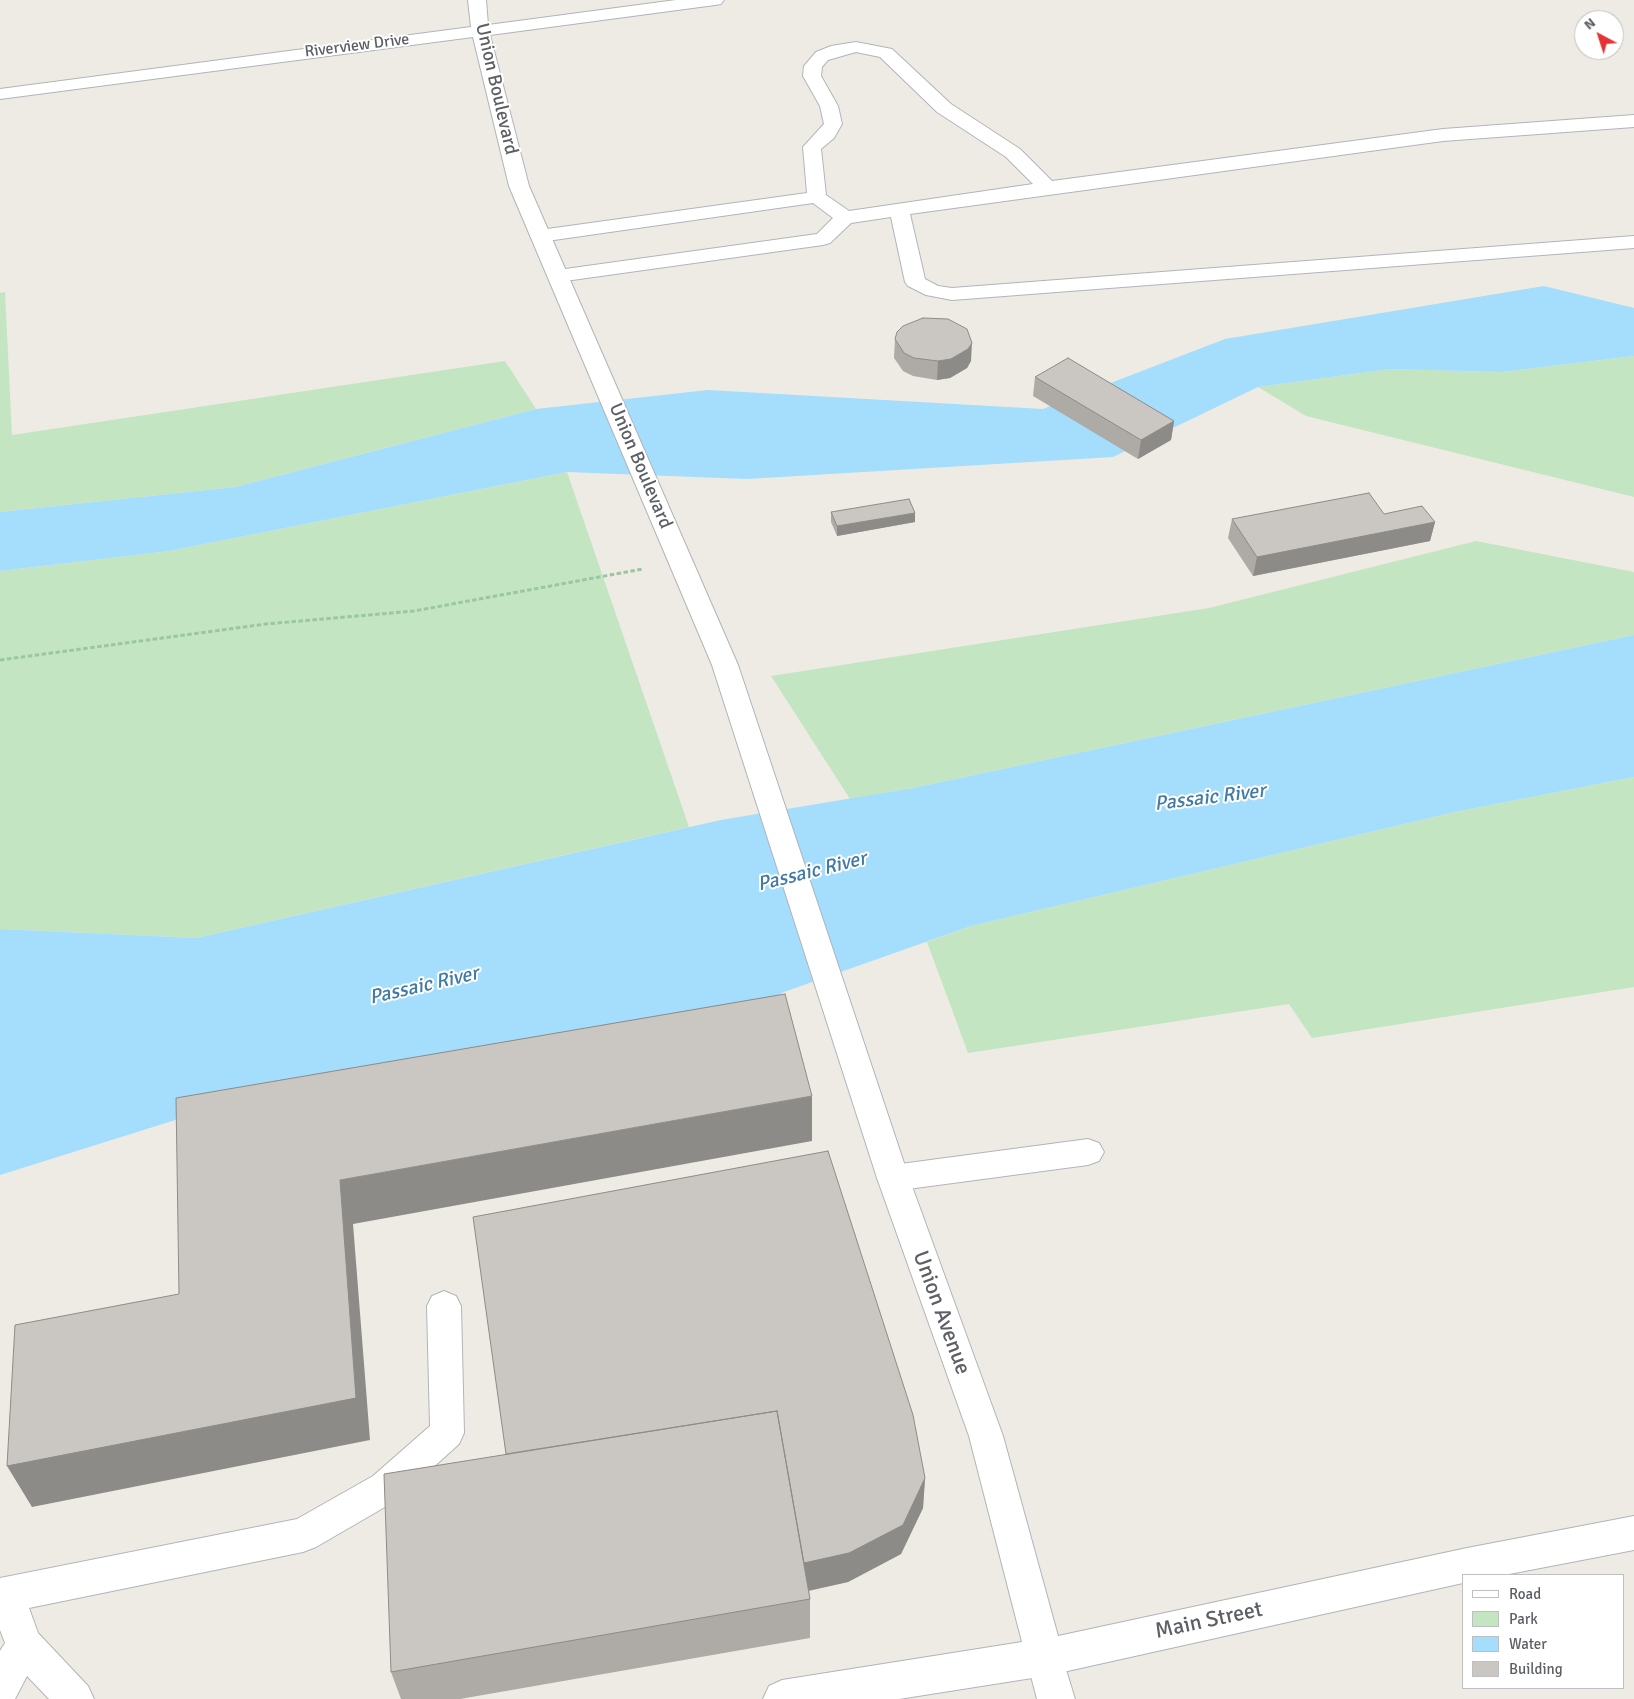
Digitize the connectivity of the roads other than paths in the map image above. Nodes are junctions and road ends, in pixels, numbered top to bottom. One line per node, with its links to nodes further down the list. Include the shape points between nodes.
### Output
1 (477, 0): 3 (main road, Union Boulevard)
2 (715, 0): 3 (main road, Riverview Drive)
3 (480, 31): 4 (main road, Riverview Drive); 10 (main road, Union Boulevard, via 519,186)
4 (0, 94)
5 (1634, 120): 6 (main road, via 1443,135)
6 (1047, 187): 7 (main road, via 1013,153 944,108 886,53 856,47 822,56 813,66 812,76 829,106 834,124 812,147); 8 (main road)
7 (817, 197): 9 (main road); 10 (main road)
8 (899, 210): 9 (main road); 11 (main road, via 915,282 952,294)
9 (845, 218): 12 (main road, via 823,238)
10 (540, 236): 12 (main road, Union Boulevard)
11 (1634, 242)
12 (558, 276): 13 (main road, Union Boulevard, via 725,665)
13 (812, 931): 15 (main road, Union Avenue)
14 (1088, 1152): 15 (main road)
15 (892, 1178): 20 (main road, Union Avenue, via 986,1436)
16 (444, 1306): 18 (main road, via 446,1433 386,1488 303,1535)
17 (1634, 1533): 20 (main road, Main Street, via 1467,1565)
18 (3, 1596): 19 (main road)
19 (24, 1645): 21 (main road); 22 (main road)
20 (1045, 1657): 23 (main road, Main Street); 24 (main road, Union Avenue)
21 (0, 1688)
22 (75, 1699)
23 (782, 1699)
24 (1056, 1699)

